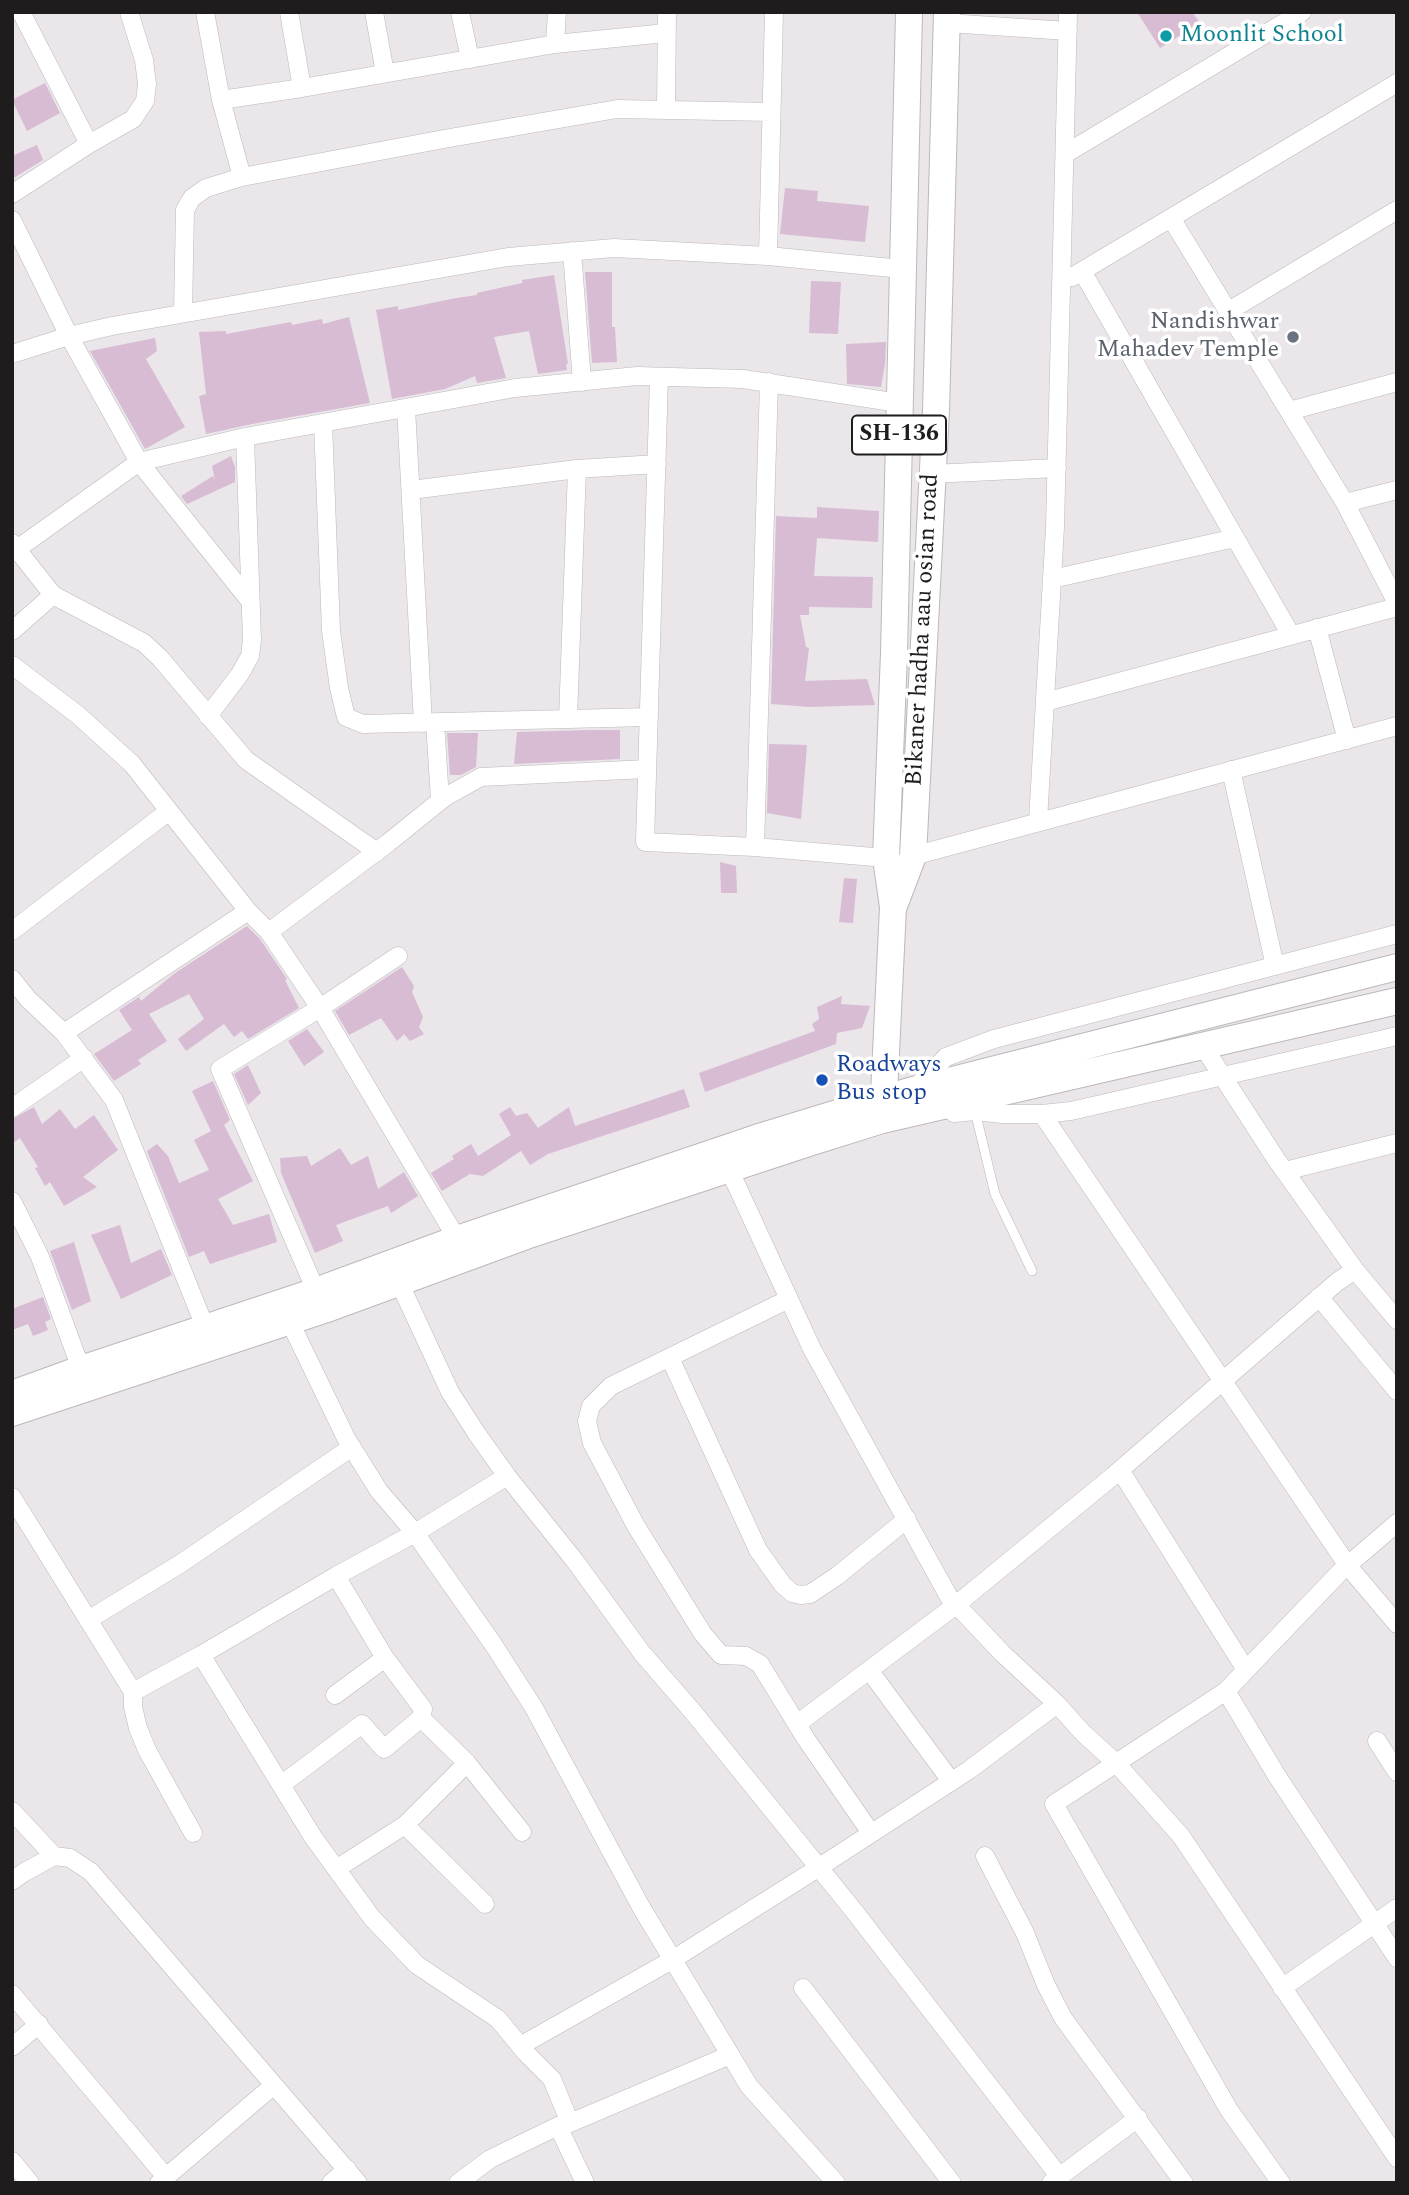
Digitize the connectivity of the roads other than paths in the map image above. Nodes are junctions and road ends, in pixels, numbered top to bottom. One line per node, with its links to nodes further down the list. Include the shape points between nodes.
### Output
1 (21, 12): 23 (street)
2 (129, 12): 23 (street, via 144,60 145,101 133,119)
3 (205, 12): 20 (street)
4 (289, 12): 19 (street)
5 (374, 12): 17 (street)
6 (460, 12): 16 (street)
7 (557, 12): 15 (street)
8 (667, 12): 14 (street)
9 (774, 12): 22 (street)
10 (909, 12): 32 (main road, Bikaner hadha aau osian road / SH-136)
11 (1303, 12): 24 (street)
12 (947, 18): 13 (street); 52 (main road, Bikaner hadha aau osian road / SH-136)
13 (1071, 19): 24 (street)
14 (666, 33): 15 (street); 21 (street)
15 (555, 44): 16 (street)
16 (470, 59): 17 (street)
17 (385, 73): 19 (street)
18 (1397, 83): 28 (street)
19 (302, 89): 20 (street)
20 (221, 100): 25 (street)
21 (666, 110): 22 (street); 25 (street, via 617,109)
22 (771, 112): 31 (street)
23 (89, 144): 26 (street)
24 (1065, 154): 34 (street)
25 (242, 177): 36 (street, via 206,188 185,210)
26 (12, 194)
27 (1397, 209): 35 (street)
28 (1171, 218): 33 (street); 35 (street)
29 (12, 220): 37 (street)
30 (572, 251): 31 (street, via 614,248); 36 (street, via 508,257); 40 (street)
31 (768, 256): 32 (street)
32 (902, 270): 43 (main road, Bikaner hadha aau osian road / SH-136)
33 (1082, 271): 34 (street); 56 (street)
34 (1062, 283): 50 (street)
35 (1229, 311): 45 (street)
36 (183, 313): 37 (street)
37 (69, 336): 38 (street); 48 (street)
38 (12, 354)
39 (659, 377): 40 (street); 41 (street); 49 (street)
40 (582, 382): 44 (street, via 515,388)
41 (769, 382): 43 (street); 78 (street)
42 (1397, 382): 45 (street)
43 (900, 403): 81 (main road, Bikaner hadha aau osian road / SH-136)
44 (406, 408): 46 (street); 54 (street)
45 (1289, 411): 55 (street)
46 (323, 423): 47 (street); 70 (street, via 331,631 346,717 363,724)
47 (245, 436): 48 (street); 60 (street)
48 (138, 462): 57 (street); 60 (street)
49 (657, 464): 51 (street); 68 (street)
50 (1057, 468): 52 (street); 58 (street)
51 (577, 469): 54 (street); 69 (street)
52 (931, 474): 80 (main road, Bikaner hadha aau osian road / SH-136)
53 (1397, 489): 55 (street)
54 (411, 490): 70 (street)
55 (1345, 503): 61 (street)
56 (1235, 538): 58 (street); 64 (street)
57 (14, 546): 59 (street)
58 (1052, 579): 66 (street)
59 (53, 594): 63 (street); 67 (street, via 144,643)
60 (250, 601): 67 (street, via 250,656)
61 (1397, 605): 62 (street)
62 (1317, 628): 64 (street); 72 (street)
63 (12, 631)
64 (1291, 635): 66 (street)
65 (12, 665): 76 (street, via 123,756)
66 (1045, 702): 77 (street)
67 (208, 716): 79 (street, via 246,760)
68 (649, 717): 69 (street); 73 (street)
69 (568, 719): 70 (street)
70 (429, 722): 75 (street)
71 (1397, 726): 72 (street)
72 (1347, 740): 74 (street)
73 (647, 769): 75 (street, via 481,777); 78 (street, via 645,842)
74 (1231, 771): 77 (street); 88 (street)
75 (440, 800): 79 (street)
76 (169, 811): 83 (street); 84 (street)
77 (1038, 821): 80 (street)
78 (755, 847): 81 (street)
79 (377, 852): 85 (street)
80 (913, 856): 82 (main road, Bikaner hadha aau osian road / SH-136)
81 (886, 858): 82 (main road, Bikaner hadha aau osian road / SH-136)
82 (893, 907): 100 (main road, Bikaner hadha aau osian road)
83 (248, 911): 85 (street); 93 (street)
84 (12, 931)
85 (270, 932): 92 (street)
86 (1397, 934): 88 (street)
87 (398, 957): 92 (street)
88 (1275, 966): 98 (street, via 994,1039 946,1057)
89 (1397, 967): 98 (main road)
90 (12, 979): 93 (street)
91 (1397, 1001): 95 (main road)
92 (320, 1008): 107 (street); 111 (street, via 220,1069)
93 (64, 1033): 96 (street)
94 (1397, 1036): 97 (street)
95 (1203, 1046): 97 (street); 100 (main road)
96 (84, 1058): 99 (street); 116 (street, via 114,1100)
97 (1222, 1076): 102 (street); 105 (street)
98 (913, 1090): 100 (main road)
99 (12, 1108)
100 (883, 1110): 101 (street); 104 (main road); 107 (main road, via 757,1138)
101 (975, 1111): 102 (street); 109 (lane, via 995,1194)
102 (1042, 1114): 119 (street)
103 (1397, 1143): 105 (street)
104 (729, 1169): 110 (main road); 113 (street)
105 (1285, 1171): 108 (street)
106 (12, 1202): 118 (street, via 40,1257)
107 (457, 1239): 111 (main road)
108 (1355, 1270): 112 (street); 115 (street)
109 (1032, 1271)
110 (399, 1282): 114 (main road); 125 (street, via 450,1392)
111 (316, 1291): 116 (main road)
112 (1319, 1297): 119 (street); 120 (street)
113 (789, 1299): 117 (street); 127 (street)
114 (289, 1320): 122 (main road); 123 (street)
115 (1397, 1320)
116 (205, 1327): 118 (main road)
117 (670, 1358): 127 (street, via 758,1550 792,1592 810,1594); 144 (street, via 611,1387 591,1406 587,1421 592,1443 636,1526 703,1634 721,1655 746,1656 760,1664)
118 (81, 1369): 121 (main road)
119 (1222, 1381): 124 (street); 130 (street)
120 (1397, 1391)
121 (12, 1394)
122 (12, 1413)
123 (352, 1447): 129 (street, via 379,1492); 133 (street, via 180,1564)
124 (1120, 1470): 132 (street); 138 (street)
125 (507, 1476): 129 (street); 158 (street, via 642,1653)
126 (12, 1497): 133 (street)
127 (907, 1519): 132 (street)
128 (1397, 1522): 130 (street)
129 (415, 1533): 131 (street); 165 (street, via 534,1708)
130 (1348, 1566): 134 (street); 138 (street)
131 (336, 1576): 135 (street); 136 (street)
132 (956, 1605): 137 (street); 142 (street)
133 (88, 1620): 140 (street)
134 (1397, 1623)
135 (201, 1655): 140 (street); 150 (street)
136 (385, 1658): 141 (street); 143 (street, via 423,1709)
137 (869, 1670): 144 (street); 149 (street)
138 (1245, 1670): 139 (street)
139 (1226, 1691): 147 (street); 163 (street)
140 (133, 1692): 154 (street, via 133,1707 147,1750)
141 (335, 1695)
142 (1057, 1703): 147 (street); 149 (street)
143 (421, 1718): 146 (street); 150 (street, via 384,1749 362,1724)
144 (797, 1724): 155 (street)
145 (1377, 1741): 148 (street)
146 (467, 1763): 152 (street); 153 (street)
147 (1116, 1763): 167 (street, via 1181,1836); 188 (street, via 1054,1804 1229,2110)
148 (1397, 1772)
149 (951, 1781): 155 (street)
150 (281, 1785): 159 (street)
151 (12, 1811): 156 (street)
152 (405, 1825): 159 (street); 161 (street)
153 (522, 1832)
154 (193, 1833)
155 (871, 1833): 158 (street)
156 (54, 1856): 160 (street); 173 (street, via 70,1858 91,1872)
157 (985, 1856): 174 (street, via 1063,2018)
158 (818, 1868): 165 (street); 180 (street)
159 (336, 1869): 170 (street, via 372,1918 417,1965 498,2019)
160 (12, 1881)
161 (485, 1904)
162 (1397, 1908): 163 (street)
163 (1374, 1924): 164 (street); 167 (street)
164 (1397, 1958)
165 (672, 1960): 170 (street); 172 (street)
166 (803, 1988): 186 (street)
167 (1282, 1988): 176 (street)
168 (12, 1994): 169 (street)
169 (39, 2024): 171 (street); 179 (street)
170 (520, 2046): 175 (street, via 552,2079)
171 (12, 2047)
172 (730, 2055): 175 (street); 185 (street, via 749,2086)
173 (274, 2085): 178 (street); 179 (street)
174 (1138, 2118): 180 (street); 187 (street)
175 (564, 2125): 183 (street, via 490,2159); 184 (street)
176 (1397, 2158)
177 (12, 2161): 181 (street)
178 (352, 2176): 182 (street)
179 (163, 2180)
180 (1055, 2180)
181 (30, 2183)
182 (331, 2183)
183 (458, 2183)
184 (585, 2183)
185 (836, 2183)
186 (952, 2183)
187 (1184, 2183)
188 (1281, 2183)

